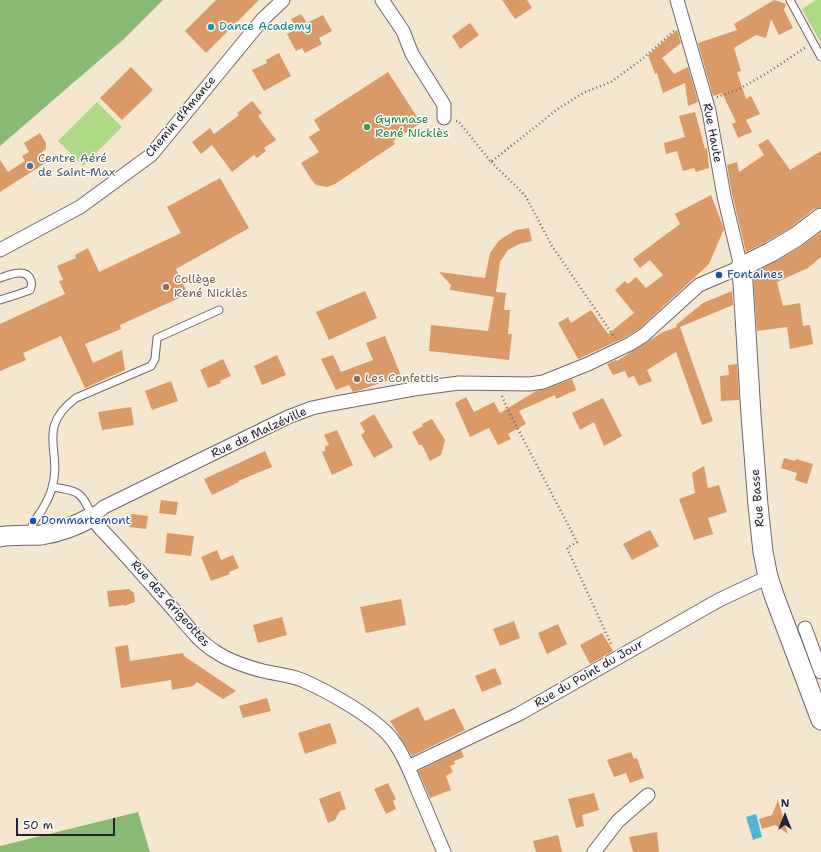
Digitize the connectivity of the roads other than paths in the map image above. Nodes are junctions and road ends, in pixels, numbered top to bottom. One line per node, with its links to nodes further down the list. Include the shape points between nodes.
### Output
1 (283, 0): 8 (street, Chemin d'Amance, via 262,20 151,155 80,207)
2 (382, 0): 6 (street, via 403,31 412,54 444,105)
3 (677, 0): 9 (street, Rue Haute, via 710,111 724,196)
4 (790, 0): 5 (lane)
5 (821, 56)
6 (444, 118)
7 (821, 218): 9 (street, via 796,237)
8 (0, 250)
9 (741, 267): 14 (street, Rue de Malzéville, via 699,285 644,335 622,349 543,382 458,383 331,404 299,413 104,507); 17 (street, Rue Basse, via 758,505)
10 (0, 278): 11 (lane, via 19,273 28,275 32,285 30,290)
11 (0, 300)
12 (219, 310): 13 (lane, via 157,338 155,359 151,366 76,398 66,406 53,428 55,475)
13 (52, 487): 14 (lane, via 80,495); 15 (lane, via 48,501 31,527)
14 (92, 517): 15 (street, Rue de Malzéville, via 64,530); 21 (street, Rue des Grigeottes, via 207,646 224,657 263,671 300,680 349,706 387,733 395,742)
15 (30, 535): 16 (street, Rue de Malzéville)
16 (0, 538)
17 (768, 577): 20 (street, Rue Basse); 21 (street, Rue du Point du Jour, via 719,600 519,714)
18 (805, 628): 19 (street)
19 (821, 672)
20 (821, 720)
21 (408, 767): 23 (street, Rue des Grigeottes)
22 (648, 795): 24 (street, via 618,821)
23 (444, 852)
24 (594, 852)

